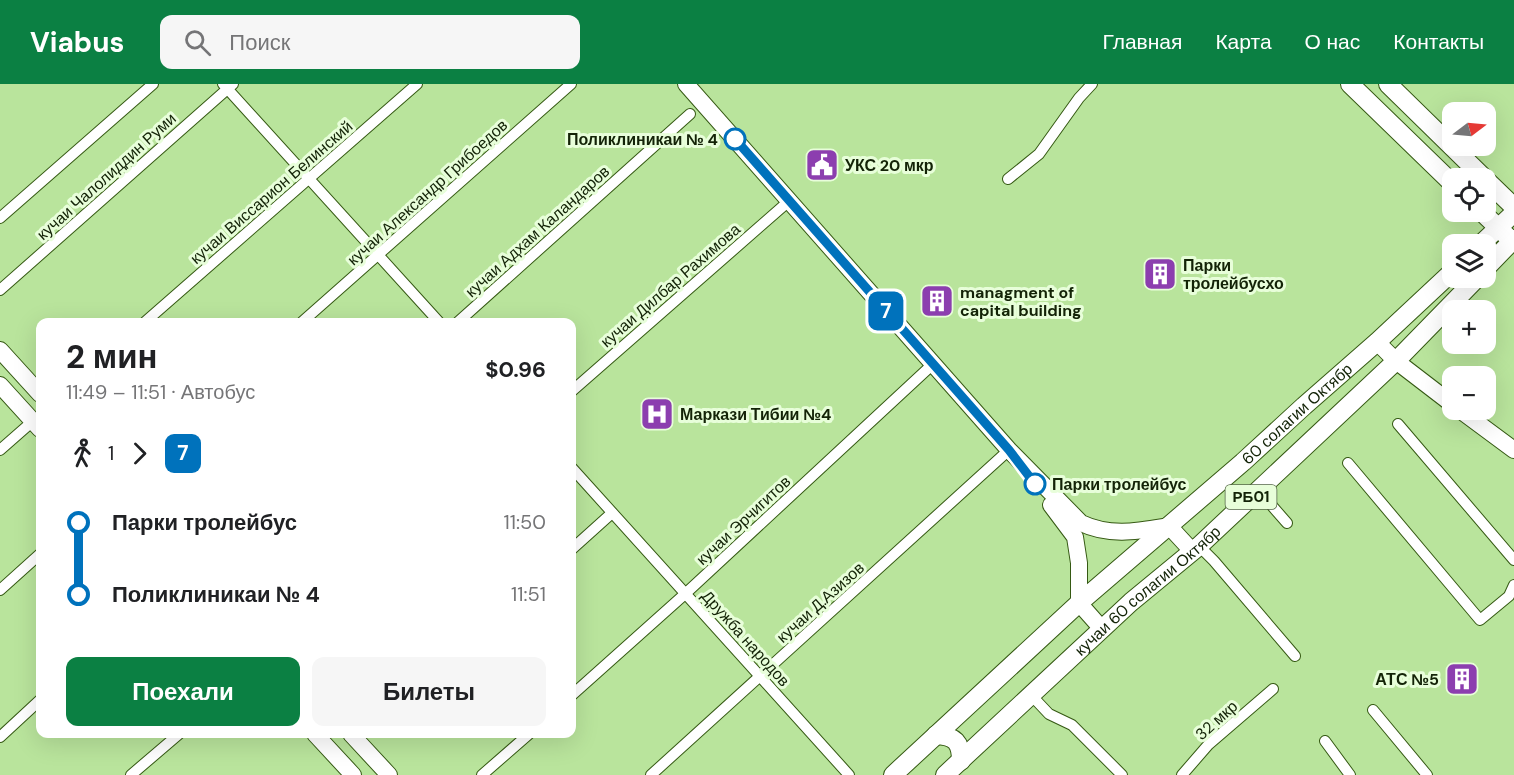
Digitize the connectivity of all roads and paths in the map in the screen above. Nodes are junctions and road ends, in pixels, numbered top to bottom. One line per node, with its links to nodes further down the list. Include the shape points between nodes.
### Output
1 (153, 84): 18 (street)
2 (417, 84): 12 (street, кучаи Виссарион Белинский)
3 (572, 84): 23 (street, кучаи Александр Грибоедов)
4 (1092, 84): 13 (street, via 1039,154)
5 (1350, 84): 11 (highway)
6 (1388, 84): 10 (highway)
7 (228, 86): 12 (street); 27 (street, кучаи Чалолиддин Руми)
8 (693, 88): 15 (main road)
9 (690, 114): 31 (street, кучаи Адхам Каландаров)
10 (1474, 168)
11 (1442, 173)
12 (309, 179): 23 (street); 28 (street, кучаи Виссарион Белинский)
13 (1008, 179)
14 (1496, 190): 16 (highway)
15 (789, 201): 35 (main road); 37 (street, кучаи Дилбар Рахимова)
16 (1514, 207)
17 (1514, 213): 20 (highway)
18 (0, 218)
19 (1493, 222): 20 (highway)
20 (1499, 228): 21 (highway); 22 (highway)
21 (1492, 234)
22 (1513, 240): 24 (highway)
23 (378, 255): 29 (street, кучаи Александр Грибоедов); 30 (street)
24 (1496, 258)
25 (1442, 281): 32 (highway, РБ01)
26 (1467, 288): 34 (highway, кучаи 60 солагии Октябр / РБ01)
27 (0, 290)
28 (150, 318)
29 (307, 318)
30 (435, 318)
31 (462, 318)
32 (1377, 342): 34 (main road); 52 (highway, 60 солагии Октябр / РБ01)
33 (0, 350): 38 (main road)
34 (1396, 361): 39 (main road); 49 (highway, кучаи 60 солагии Октябр / РБ01)
35 (933, 364): 45 (main road); 59 (street, кучаи Эрчигитов)
36 (0, 385): 41 (main road)
37 (576, 387)
38 (36, 390)
39 (1442, 396)
40 (1474, 420): 46 (main road)
41 (36, 424)
42 (1398, 424): 56 (street)
43 (36, 426): 44 (street)
44 (0, 450)
45 (1009, 450): 52 (main road, via 1081,523 1091,528 1137,532); 60 (main road, via 1075,537); 63 (street, кучаи Д.Азизов)
46 (1514, 450)
47 (1348, 463): 57 (street, via 1480,620 1509,596)
48 (576, 472): 50 (street, Дружба народов)
49 (1260, 488): 51 (street); 54 (highway, кучаи 60 солагии Октябр / РБ01)
50 (612, 513): 53 (street); 59 (street, Дружба народов)
51 (1287, 523)
52 (1169, 526): 54 (main road); 60 (highway, 60 солагии Октябр / РБ01)
53 (576, 545)
54 (1201, 552): 61 (highway, кучаи 60 солагии Октябр / РБ01, via 1131,602); 62 (street)
55 (36, 558): 58 (street)
56 (1514, 560)
57 (1514, 585)
58 (0, 590)
59 (685, 594): 63 (street, Дружба народов); 65 (street, кучаи Эрчигитов)
60 (1079, 603): 61 (main road); 69 (highway, РБ01)
61 (1102, 629): 66 (highway, кучаи 60 солагии Октябр / РБ01)
62 (1295, 656)
63 (760, 676): 81 (street, кучаи Д.Азизов); 82 (street, Дружба народов)
64 (1273, 689): 86 (street, 32 мкр, via 1208,745)
65 (576, 691)
66 (1032, 696): 76 (highway, кучаи 60 солагии Октябр / РБ01); 85 (street, via 1049,714 1072,725)
67 (36, 704): 70 (street)
68 (1372, 710): 88 (street)
69 (936, 735): 76 (highway, via 947,735 957,741); 83 (highway, РБ01)
70 (0, 736)
71 (174, 738): 77 (street)
72 (319, 738): 78 (main road)
73 (358, 738): 79 (main road)
74 (525, 738): 80 (street)
75 (1325, 741): 87 (street)
76 (961, 761): 84 (highway, кучаи 60 солагии Октябр / РБ01)
77 (131, 775)
78 (354, 775)
79 (389, 775)
80 (483, 775)
81 (651, 775)
82 (849, 775)
83 (893, 775)
84 (945, 775)
85 (1122, 775)
86 (1182, 775)
87 (1350, 775)
88 (1427, 775)

